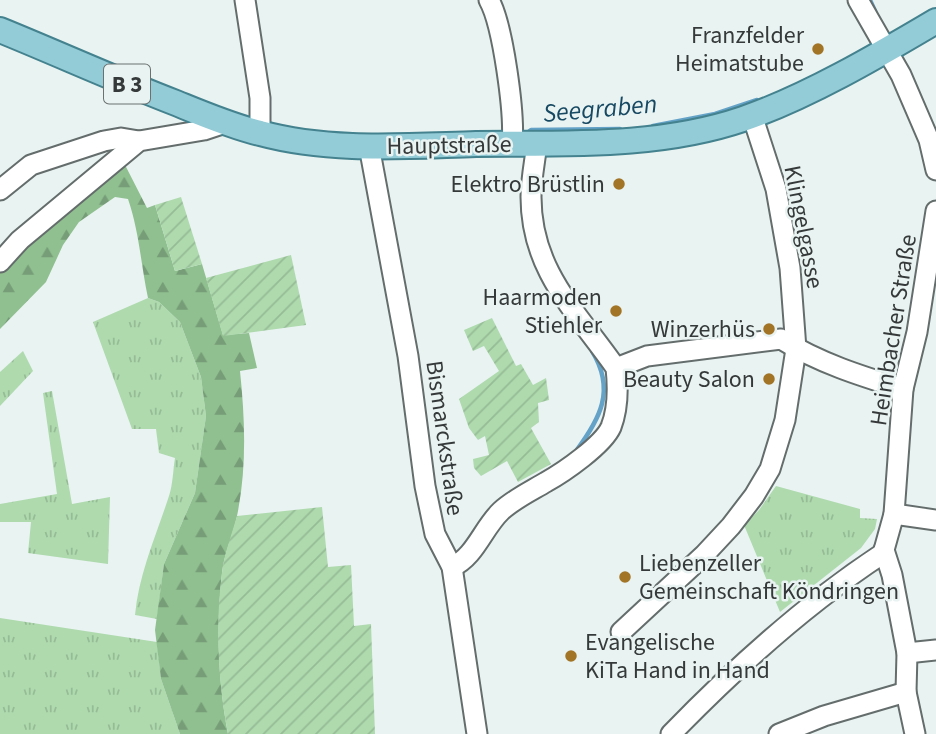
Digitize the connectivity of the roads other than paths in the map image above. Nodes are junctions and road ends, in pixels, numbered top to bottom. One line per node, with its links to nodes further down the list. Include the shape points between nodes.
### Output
1 (245, 0): 9 (street, via 260,98)
2 (488, 0): 12 (street, via 499,29 514,125)
3 (858, 0): 6 (street)
4 (936, 21): 6 (main road, Hauptstraße / B 3)
5 (0, 30): 8 (main road, Hauptstraße / B 3)
6 (886, 50): 7 (main road, Hauptstraße / B 3); 14 (street, via 929,140)
7 (752, 116): 11 (main road, Hauptstraße / B 3, via 670,135); 19 (street, Klingelgasse, via 776,189 790,268)
8 (225, 122): 9 (main road, Hauptstraße / B 3); 10 (street)
9 (260, 134): 13 (main road, Hauptstraße / B 3)
10 (139, 141): 15 (street, via 104,141 31,165); 17 (street)
11 (537, 143): 12 (main road, Hauptstraße / B 3); 18 (street, via 531,197 543,262)
12 (512, 144): 13 (main road, Hauptstraße / B 3)
13 (369, 146): 26 (street, Bismarckstraße, via 408,356 425,486 435,534)
14 (936, 170)
15 (0, 190)
16 (936, 211): 22 (street, Heimbacher Straße)
17 (0, 262)
18 (600, 346): 20 (street); 21 (street)
19 (796, 349): 20 (street, via 781,339); 22 (street); 27 (street, Klingelgasse, via 785,419 770,469 754,496 705,555)
20 (647, 356): 21 (street)
21 (616, 368): 26 (street, via 611,428 560,474 501,511 473,550)
22 (904, 389): 23 (street, Heimbacher Straße)
23 (894, 514): 24 (street); 25 (street, Heimbacher Straße)
24 (936, 520)
25 (884, 550): 29 (street); 32 (street, via 793,621)
26 (452, 566): 31 (street, Bismarckstraße)
27 (621, 632)
28 (936, 650): 29 (street)
29 (907, 653): 30 (street)
30 (906, 692): 33 (street); 34 (street)
31 (477, 734)
32 (671, 734)
33 (779, 734)
34 (915, 734)

